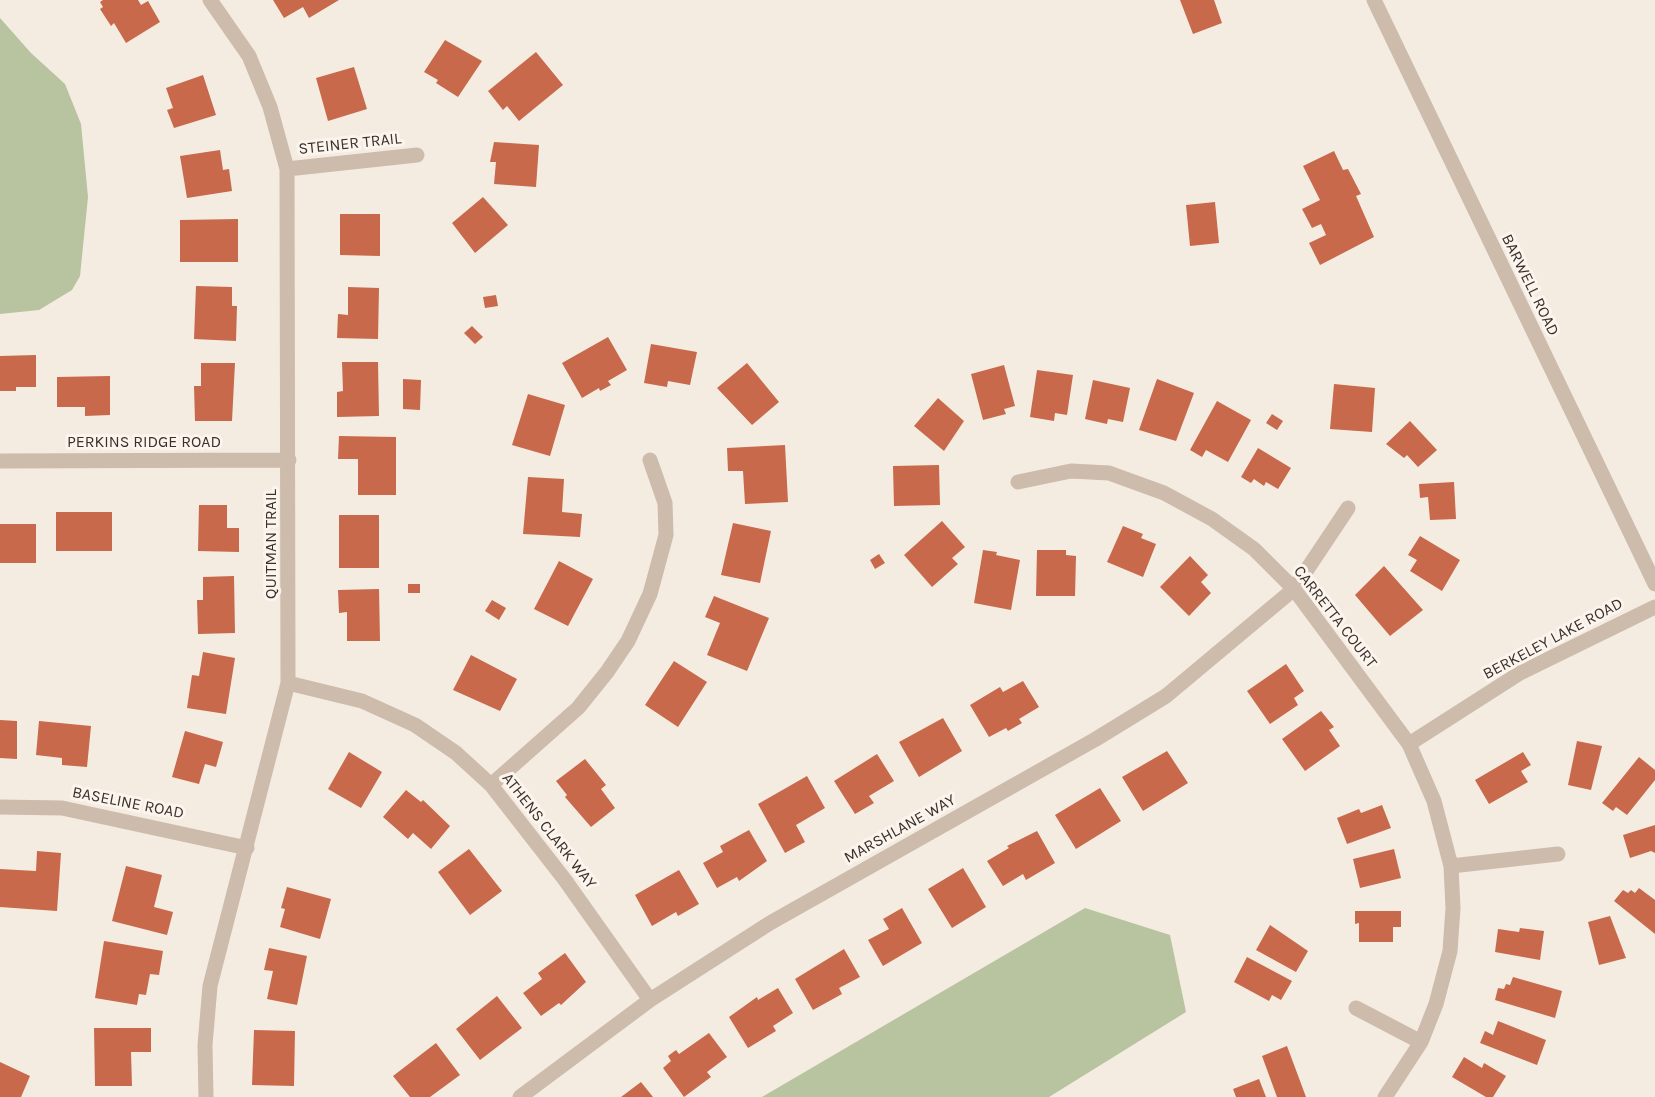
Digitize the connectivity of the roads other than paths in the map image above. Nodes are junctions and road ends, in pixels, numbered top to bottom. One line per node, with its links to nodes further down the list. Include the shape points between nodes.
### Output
1 (210, 0): 4 (street, QUITMAN TRAIL, via 249,56 270,107)
2 (1374, 0): 10 (street, BARWELL ROAD)
3 (417, 155): 4 (street, STEINER TRAIL)
4 (287, 169): 5 (street, QUITMAN TRAIL)
5 (289, 460): 7 (street, PERKINS RIDGE ROAD); 13 (street, QUITMAN TRAIL)
6 (650, 460): 15 (street, via 665,503 666,535 650,594 633,631 578,708)
7 (0, 461)
8 (1018, 482): 11 (street, CARRETTA COURT, via 1071,471 1109,473 1164,493 1212,519 1254,549)
9 (1348, 508): 11 (street, MARSHLANE WAY)
10 (1655, 584)
11 (1294, 589): 14 (street, CARRETTA COURT); 20 (street, MARSHLANE WAY, via 1166,696 770,923)
12 (1655, 607): 14 (street, BERKELEY LAKE ROAD, via 1520,673)
13 (288, 683): 15 (street, ATHENS CLARK WAY, via 362,701 415,725 456,753); 17 (street, QUITMAN TRAIL)
14 (1409, 744): 19 (street, CARRETTA COURT, via 1434,801)
15 (491, 785): 20 (street, ATHENS CLARK WAY, via 565,879)
16 (0, 807): 17 (street, BASELINE ROAD, via 62,808)
17 (247, 848): 23 (street, QUITMAN TRAIL, via 210,986 204,1045)
18 (1558, 854): 19 (street)
19 (1451, 866): 22 (street, CARRETTA COURT, via 1454,908 1450,951)
20 (650, 999): 24 (street, MARSHLANE WAY)
21 (1356, 1008): 22 (street)
22 (1421, 1042): 25 (street, CARRETTA COURT)
23 (206, 1097)
24 (520, 1097)
25 (1385, 1097)

